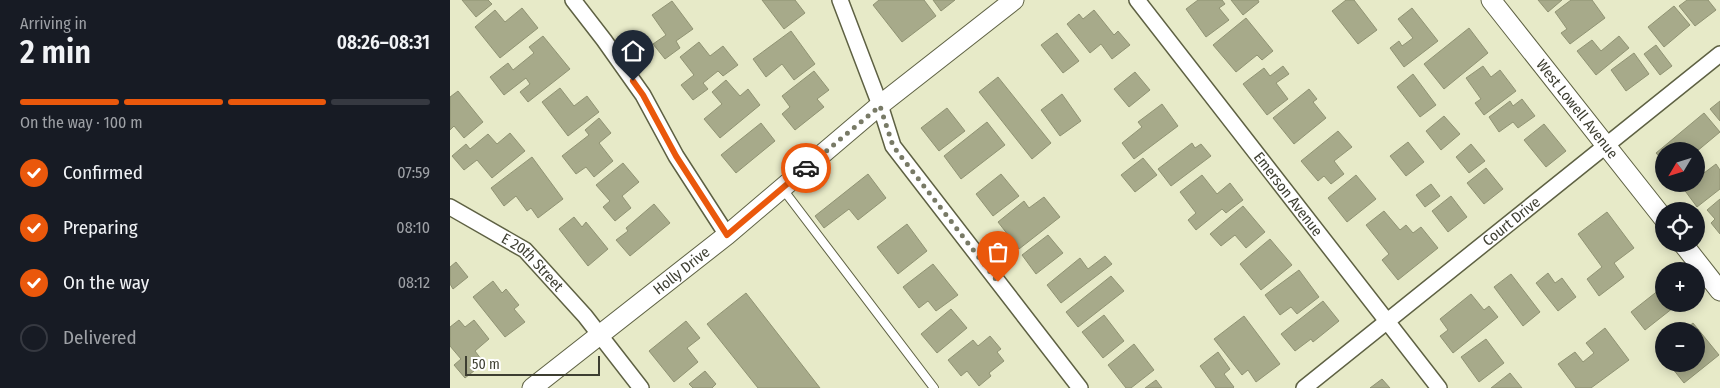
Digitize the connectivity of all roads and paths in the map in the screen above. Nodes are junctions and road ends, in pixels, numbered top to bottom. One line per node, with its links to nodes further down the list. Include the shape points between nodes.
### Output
1 (573, 0): 12 (street, via 643,95 676,156)
2 (840, 0): 7 (street)
3 (1014, 0): 7 (street, Holly Drive)
4 (1136, 0): 15 (street, Emerson Avenue)
5 (1490, 0): 8 (street, West Lowell Avenue)
6 (1720, 54): 8 (street, Court Drive)
7 (880, 106): 9 (street, Holly Drive); 20 (street, via 893,146)
8 (1605, 145): 11 (street, West Lowell Avenue); 15 (street, Court Drive)
9 (782, 188): 12 (street, Holly Drive); 19 (lane)
10 (450, 207): 16 (street, E 20th Street, via 525,250)
11 (1655, 208)
12 (727, 235): 16 (street, Holly Drive)
13 (1689, 252): 14 (street)
14 (1720, 291)
15 (1386, 321): 21 (street, Court Drive); 22 (street, Emerson Avenue)
16 (599, 335): 17 (street, Holly Drive); 18 (street, E 20th Street)
17 (532, 388)
18 (641, 388)
19 (934, 388)
20 (1080, 388)
21 (1304, 388)
22 (1439, 388)

